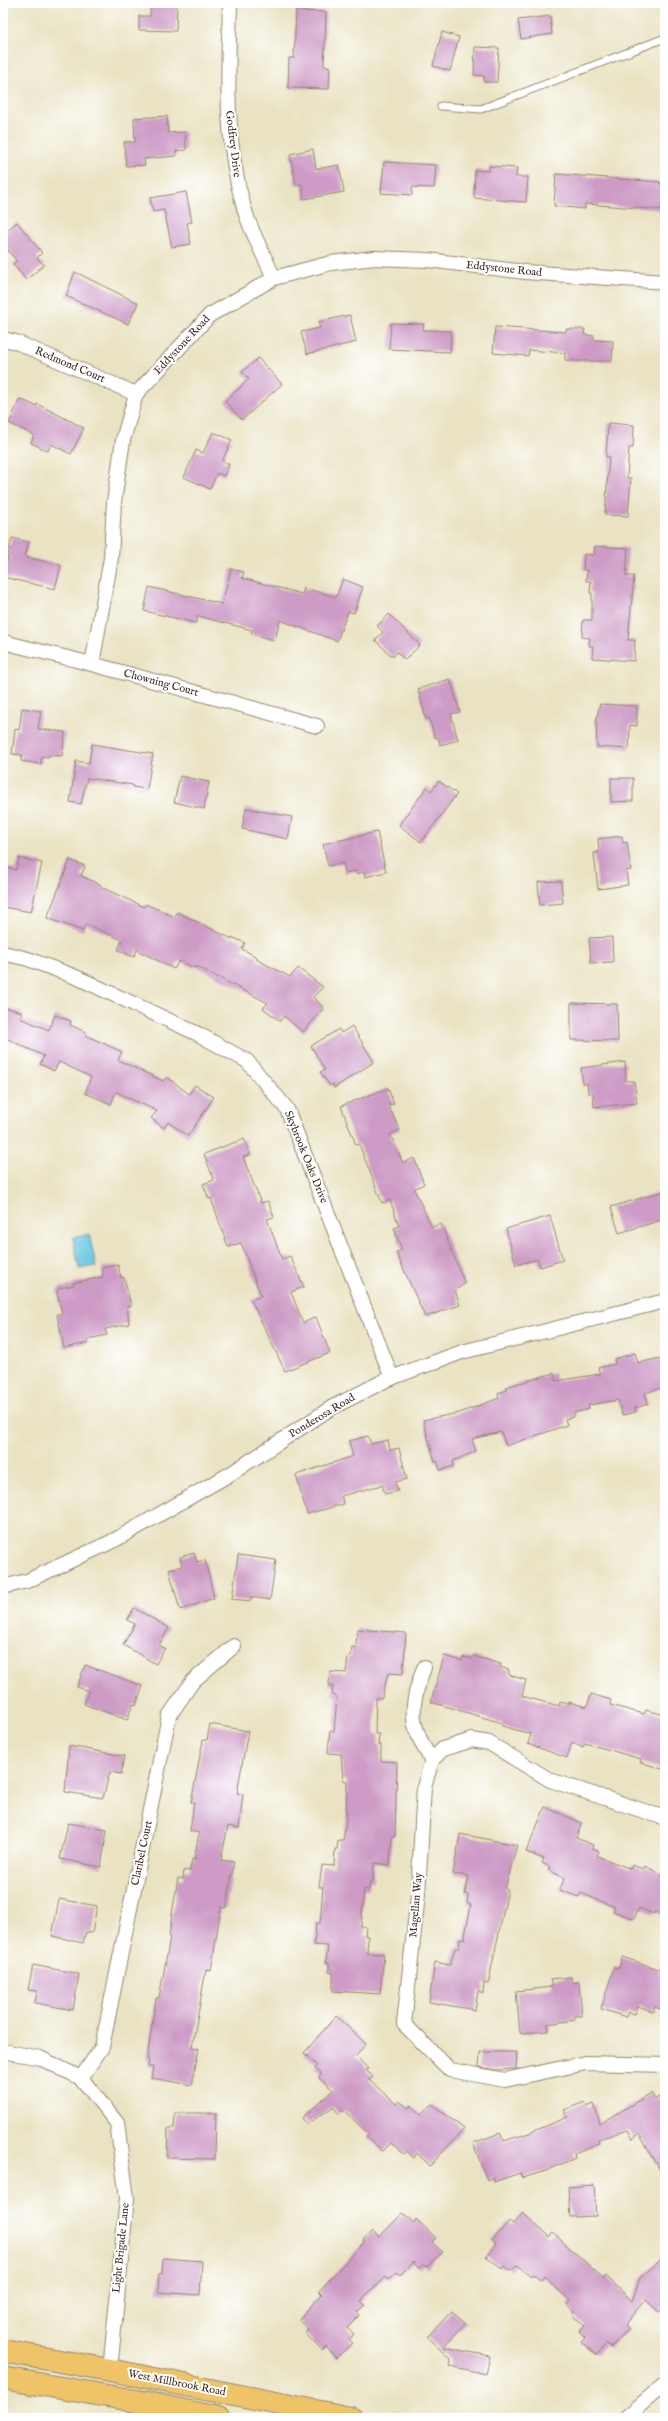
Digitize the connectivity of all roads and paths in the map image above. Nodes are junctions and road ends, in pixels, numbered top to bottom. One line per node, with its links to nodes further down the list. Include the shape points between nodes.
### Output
1 (230, 3): 4 (street, Godfrey Drive, via 228,118 232,159 244,210)
2 (665, 38): 3 (lane, via 481,109)
3 (441, 106)
4 (274, 278): 5 (street, Eddystone Road, via 331,263 374,258 428,260 525,272); 7 (street, Eddystone Road, via 210,315)
5 (665, 282)
6 (3, 339): 7 (street, Redmond Court, via 16,342)
7 (136, 394): 9 (street, Eddystone Road, via 123,440 114,502 111,558)
8 (3, 642): 9 (street, Chowning Court)
9 (92, 664): 10 (street, Chowning Court)
10 (317, 726)
11 (3, 953): 13 (street, Skybrook Oaks Drive, via 28,959 76,977 198,1034 247,1061 287,1109)
12 (665, 1301): 13 (street, Ponderosa Road, via 462,1352)
13 (392, 1378): 14 (street, Ponderosa Road, via 331,1408 230,1474 114,1541 27,1581)
14 (3, 1588)
15 (234, 1646): 21 (street, Claribel Court, via 193,1681 169,1716 102,2046)
16 (424, 1668): 17 (street, via 414,1697 415,1728 420,1742)
17 (432, 1760): 18 (street, via 443,1749 455,1744 472,1740 489,1743 550,1780); 20 (street, Magellan Way, via 424,1787 418,1894 404,2024 450,2070 505,2080 586,2063)
18 (665, 1818)
19 (3, 2051): 21 (street, Light Brigade Lane, via 40,2058)
20 (665, 2065)
21 (81, 2078): 23 (street, Light Brigade Lane, via 117,2123 126,2198)
22 (3, 2351): 23 (main road, West Millbrook Road)
23 (110, 2370): 27 (main road, West Millbrook Road)
24 (3, 2378): 26 (main road)
25 (665, 2384): 28 (street)
26 (218, 2418)
27 (350, 2418)
28 (625, 2418)

